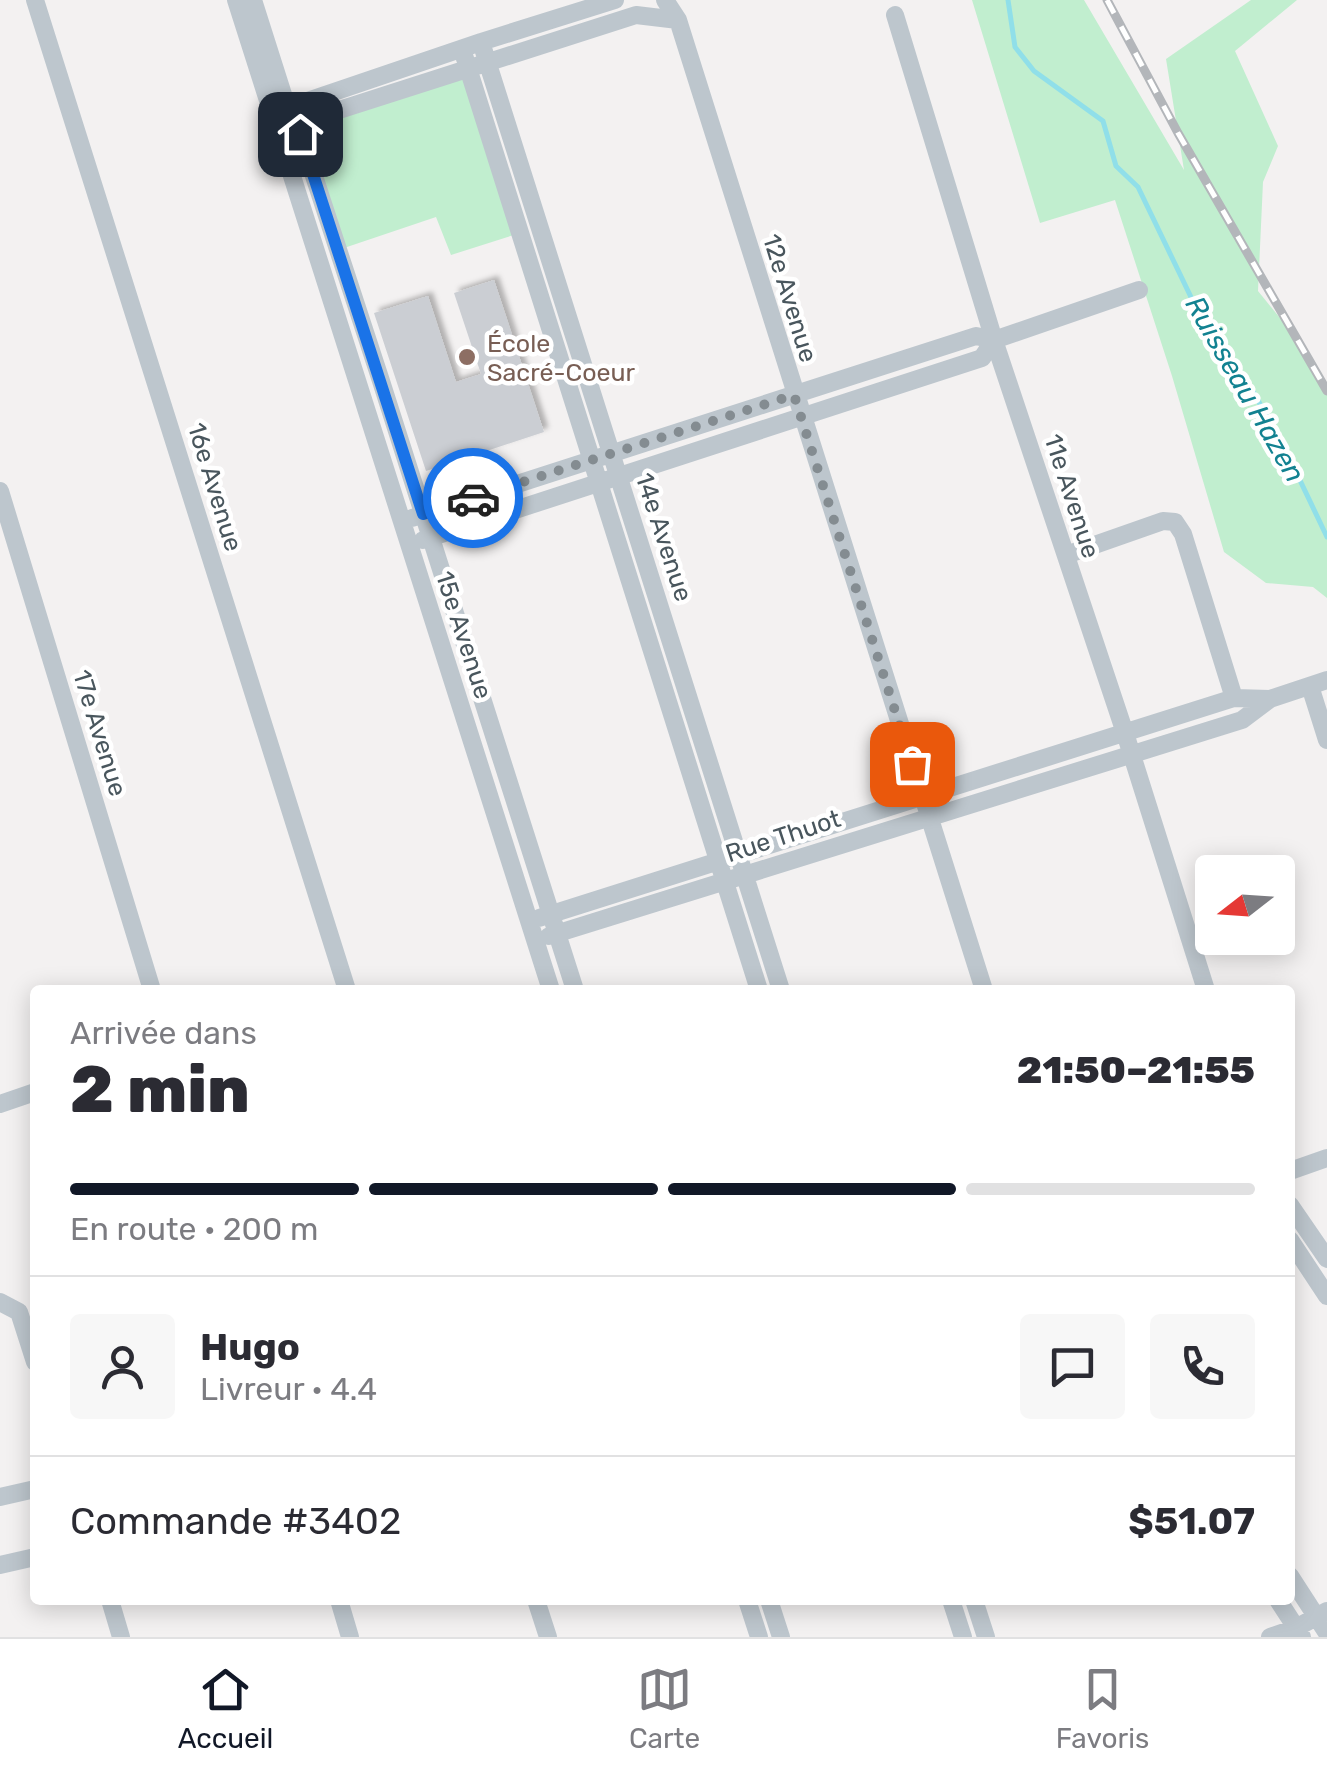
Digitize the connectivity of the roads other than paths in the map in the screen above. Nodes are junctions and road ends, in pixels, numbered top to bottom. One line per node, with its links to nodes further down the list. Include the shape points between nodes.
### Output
1 (35, 0): 49 (street, 16e Avenue)
2 (236, 0): 12 (street, 15e Avenue)
3 (252, 0): 12 (street, 15e Avenue)
4 (615, 0): 8 (street)
5 (665, 0): 7 (street, 12e Avenue)
6 (895, 16): 16 (street, 11e Avenue)
7 (678, 20): 10 (street, via 636,15); 19 (street, 12e Avenue)
8 (481, 42): 9 (street); 10 (street, 14e Avenue)
9 (462, 49): 11 (street, 14e Avenue); 12 (street)
10 (487, 62): 11 (street); 21 (street, 14e Avenue)
11 (468, 68): 12 (street); 22 (street, 14e Avenue)
12 (284, 119): 13 (street, 15e Avenue); 14 (street, 15e Avenue)
13 (349, 282): 14 (street); 17 (street, 15e Avenue)
14 (328, 290): 18 (street, 15e Avenue)
15 (1140, 290): 16 (street)
16 (994, 340): 19 (street, via 976,336); 20 (street, via 982,358); 30 (street, 11e Avenue)
17 (382, 381): 18 (street); 26 (street, 15e Avenue)
18 (360, 387): 27 (street, 15e Avenue)
19 (794, 395): 20 (street, 12e Avenue); 21 (street)
20 (801, 417): 23 (street); 39 (street, 12e Avenue)
21 (612, 454): 22 (street); 23 (street, 14e Avenue)
22 (592, 460): 24 (street, 14e Avenue); 26 (street)
23 (619, 476): 24 (street); 40 (street, 14e Avenue)
24 (599, 483): 28 (street); 41 (street, 14e Avenue)
25 (0, 491): 48 (street, 17e Avenue)
26 (423, 514): 27 (street); 28 (street, 15e Avenue)
27 (402, 521): 29 (street, 15e Avenue)
28 (430, 538): 29 (street); 34 (street, 15e Avenue)
29 (409, 545): 35 (street, 15e Avenue)
30 (1066, 556): 32 (street, via 1175,522); 36 (street, 11e Avenue)
31 (1319, 683): 33 (street, Rue Thuot); 37 (street)
32 (1234, 698): 33 (street, Rue Thuot); 36 (street, Rue Thuot)
33 (1270, 698): 38 (street, Rue Thuot, via 1242,720)
34 (489, 720): 35 (street, 15e Avenue); 44 (street, 15e Avenue)
35 (467, 726): 45 (street, 15e Avenue)
36 (1126, 734): 38 (street, 11e Avenue); 39 (street, Rue Thuot)
37 (1327, 740)
38 (1132, 754): 39 (street, Rue Thuot); 55 (street, 11e Avenue)
39 (925, 807): 40 (street, Rue Thuot); 42 (street, Rue Thuot); 54 (street, 12e Avenue)
40 (739, 856): 41 (street, Rue Thuot); 42 (street, 14e Avenue)
41 (718, 862): 43 (street, 14e Avenue); 44 (street, Rue Thuot)
42 (744, 874): 43 (street, Rue Thuot); 53 (street, 14e Avenue)
43 (724, 881): 46 (street, Rue Thuot); 52 (street, 14e Avenue)
44 (550, 914): 45 (street, Rue Thuot); 46 (street, 15e Avenue)
45 (529, 921): 47 (street, 15e Avenue)
46 (557, 934): 47 (street, Rue Thuot); 51 (street, 15e Avenue)
47 (535, 940): 50 (street, 15e Avenue)
48 (150, 985)
49 (344, 985)
50 (549, 985)
51 (573, 985)
52 (757, 985)
53 (779, 985)
54 (982, 985)
55 (1204, 985)
56 (30, 1094): 57 (street)
57 (0, 1104)
58 (1327, 1158): 59 (street)
59 (1295, 1169)
60 (1295, 1212): 62 (street)
61 (1295, 1248): 63 (street)
62 (1327, 1258)
63 (1327, 1296)
64 (0, 1302): 65 (street, via 20,1312)
65 (30, 1345)
66 (30, 1490): 67 (street)
67 (0, 1498)
68 (30, 1559): 69 (street)
69 (0, 1565)
70 (1295, 1584): 79 (street)
71 (111, 1605): 81 (street)
72 (340, 1605): 82 (street)
73 (538, 1605): 83 (street)
74 (748, 1605): 84 (street)
75 (770, 1605): 85 (street)
76 (953, 1605): 86 (street)
77 (976, 1605): 87 (street)
78 (1281, 1605): 80 (street)
79 (1324, 1627): 80 (street)
80 (1299, 1632): 88 (street)
81 (121, 1637)
82 (350, 1637)
83 (548, 1637)
84 (758, 1637)
85 (780, 1637)
86 (963, 1637)
87 (986, 1637)
88 (1270, 1637)

